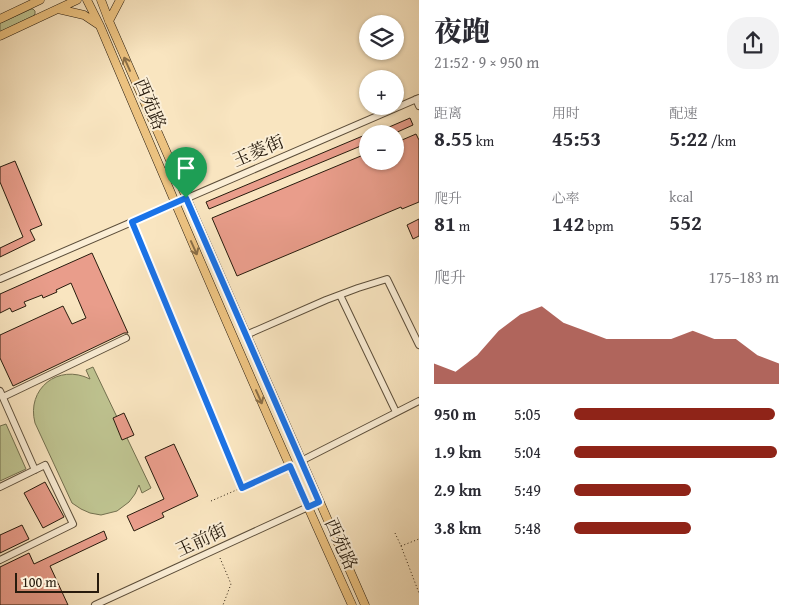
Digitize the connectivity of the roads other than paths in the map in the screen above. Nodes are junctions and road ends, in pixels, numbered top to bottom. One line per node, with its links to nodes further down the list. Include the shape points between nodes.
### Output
1 (40, 0): 7 (main road)
2 (76, 0): 6 (main road)
3 (88, 0): 9 (main road, 西苑路)
4 (101, 0): 8 (main road, 西苑路)
5 (120, 0): 8 (main road)
6 (58, 9): 9 (main road, via 84,15); 10 (main road)
7 (0, 19)
8 (108, 21): 13 (main road, 西苑路, one-way to 8)
9 (100, 26): 14 (main road, 西苑路)
10 (0, 36)
11 (417, 99): 12 (street); 13 (street, 玉菱街)
12 (419, 106)
13 (186, 198): 14 (street, 玉菱街); 17 (main road, 西苑路)
14 (175, 203): 15 (street, 玉菱街); 27 (main road, 西苑路, one-way to 27)
15 (0, 280)
16 (340, 296): 17 (street); 19 (street, via 387,279); 22 (street)
17 (246, 336): 23 (main road, 西苑路)
18 (126, 338): 20 (street)
19 (419, 345)
20 (1, 394): 24 (street)
21 (419, 401): 22 (street)
22 (396, 412): 23 (street)
23 (301, 461): 26 (main road, 西苑路)
24 (35, 470): 25 (street); 28 (street, via 45,465 73,524)
25 (0, 487)
26 (319, 502): 27 (street, 玉前街); 31 (main road, 西苑路)
27 (308, 507): 29 (street, 玉前街); 30 (main road, 西苑路)
28 (0, 560)
29 (96, 605)
30 (352, 605)
31 (365, 605)

